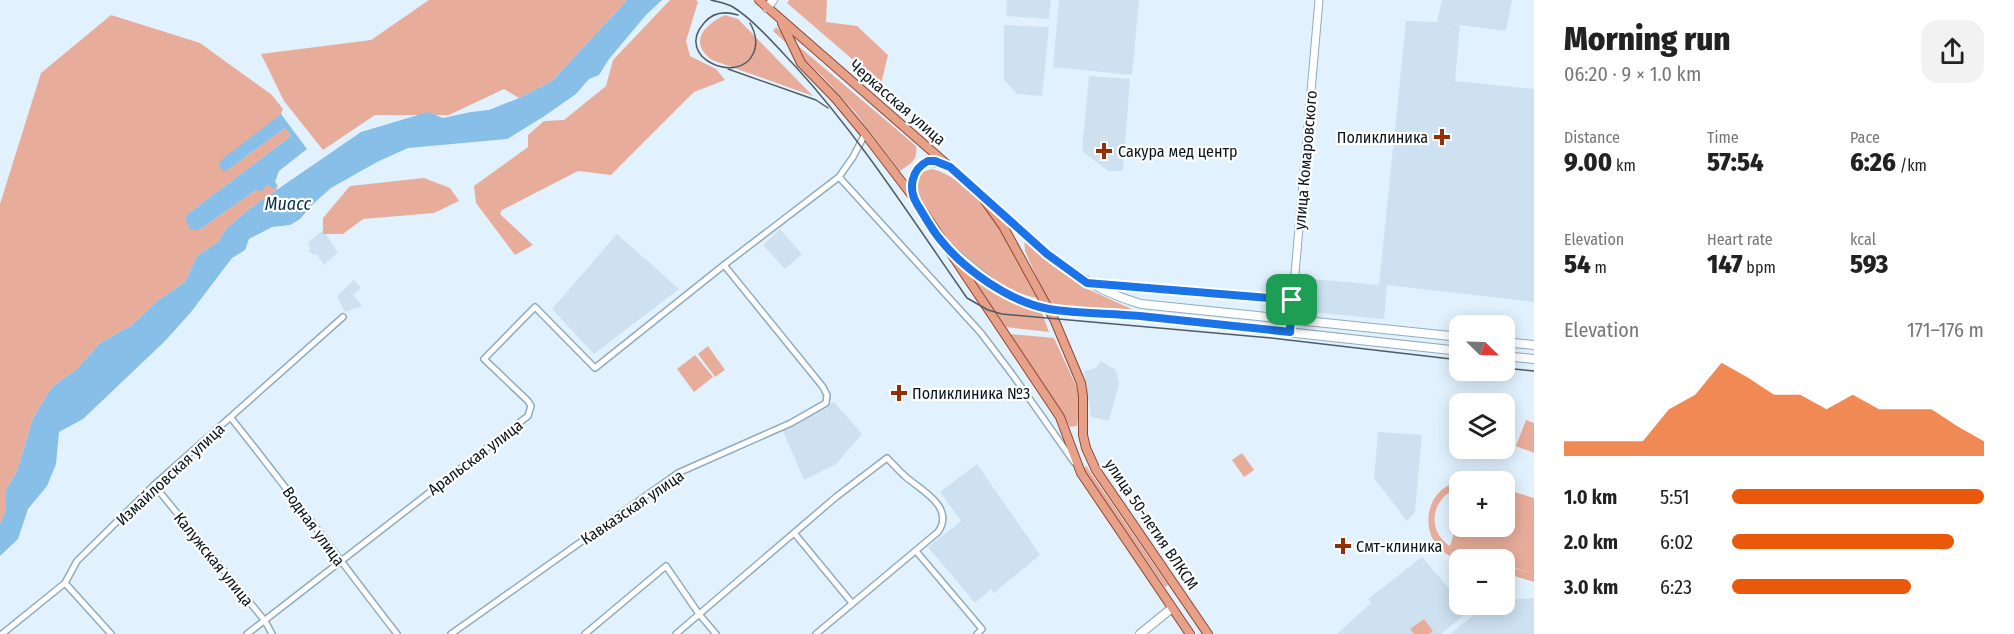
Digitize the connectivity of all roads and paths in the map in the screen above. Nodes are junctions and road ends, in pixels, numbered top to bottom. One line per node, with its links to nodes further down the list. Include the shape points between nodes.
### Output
1 (759, 0): 3 (main road, Черкасская улица)
2 (1319, 0): 13 (street, улица Комаровского)
3 (770, 4): 4 (main road, Черкасская улица)
4 (779, 18): 5 (main road, via 801,63); 6 (main road, Черкасская улица)
5 (865, 134): 7 (street, Аральская улица); 8 (main road)
6 (950, 167): 8 (main road, via 935,161 921,164 913,178); 9 (main road, Черкасская улица)
7 (838, 177): 11 (street, Аральская улица); 25 (street, via 981,333)
8 (914, 198): 10 (main road)
9 (983, 198): 12 (main road, Черкасская улица); 14 (main road, улица 50-летия ВЛКСМ, via 1003,226)
10 (940, 239): 14 (main road, via 997,288); 25 (main road, улица 50-летия ВЛКСМ, via 1060,417)
11 (724, 265): 29 (street, Аральская улица, via 595,368 535,307 484,359 528,401 528,416); 41 (street, Кавказская улица, via 823,387 826,403 791,423 678,473)
12 (1087, 283): 13 (street); 16 (main road, Черкасская улица, via 1141,304)
13 (1292, 300): 16 (street, улица Комаровского)
14 (1048, 309): 17 (main road); 31 (main road, улица 50-летия ВЛКСМ, via 1081,383 1083,435 1096,470)
15 (342, 317): 24 (street, Измайловская улица)
16 (1291, 320): 17 (main road); 18 (main road, Черкасская улица)
17 (1290, 332): 21 (main road)
18 (1449, 337)
19 (1515, 343): 20 (main road)
20 (1534, 345)
21 (1449, 350)
22 (1515, 357): 23 (main road)
23 (1534, 359)
24 (231, 418): 26 (street, Измайловская улица); 29 (street, Водная улица)
25 (1081, 473): 33 (main road, улица 50-летия ВЛКСМ)
26 (154, 485): 30 (street, Измайловская улица, via 77,561); 35 (street, Калужская улица)
27 (795, 534): 28 (street, via 887,458 924,489 943,517 938,532); 32 (street); 34 (street)
28 (916, 551): 32 (street); 46 (street, via 982,629)
29 (341, 562): 35 (street, Аральская улица); 40 (street, Водная улица)
30 (65, 583): 36 (street, Измайловская улица); 37 (street)
31 (1185, 600): 33 (main road); 49 (main road, улица 50-летия ВЛКСМ)
32 (852, 603): 45 (street)
33 (1172, 608): 47 (main road); 48 (main road, улица 50-летия ВЛКСМ)
34 (699, 614): 42 (street, via 666,566); 43 (street); 44 (street)
35 (264, 621): 38 (street, Аральская улица); 39 (street, Калужская улица)
36 (2, 634)
37 (111, 634)
38 (247, 634)
39 (272, 634)
40 (397, 634)
41 (451, 634)
42 (585, 634)
43 (676, 634)
44 (716, 634)
45 (816, 634)
46 (977, 634)
47 (1140, 634)
48 (1190, 634)
49 (1208, 634)

